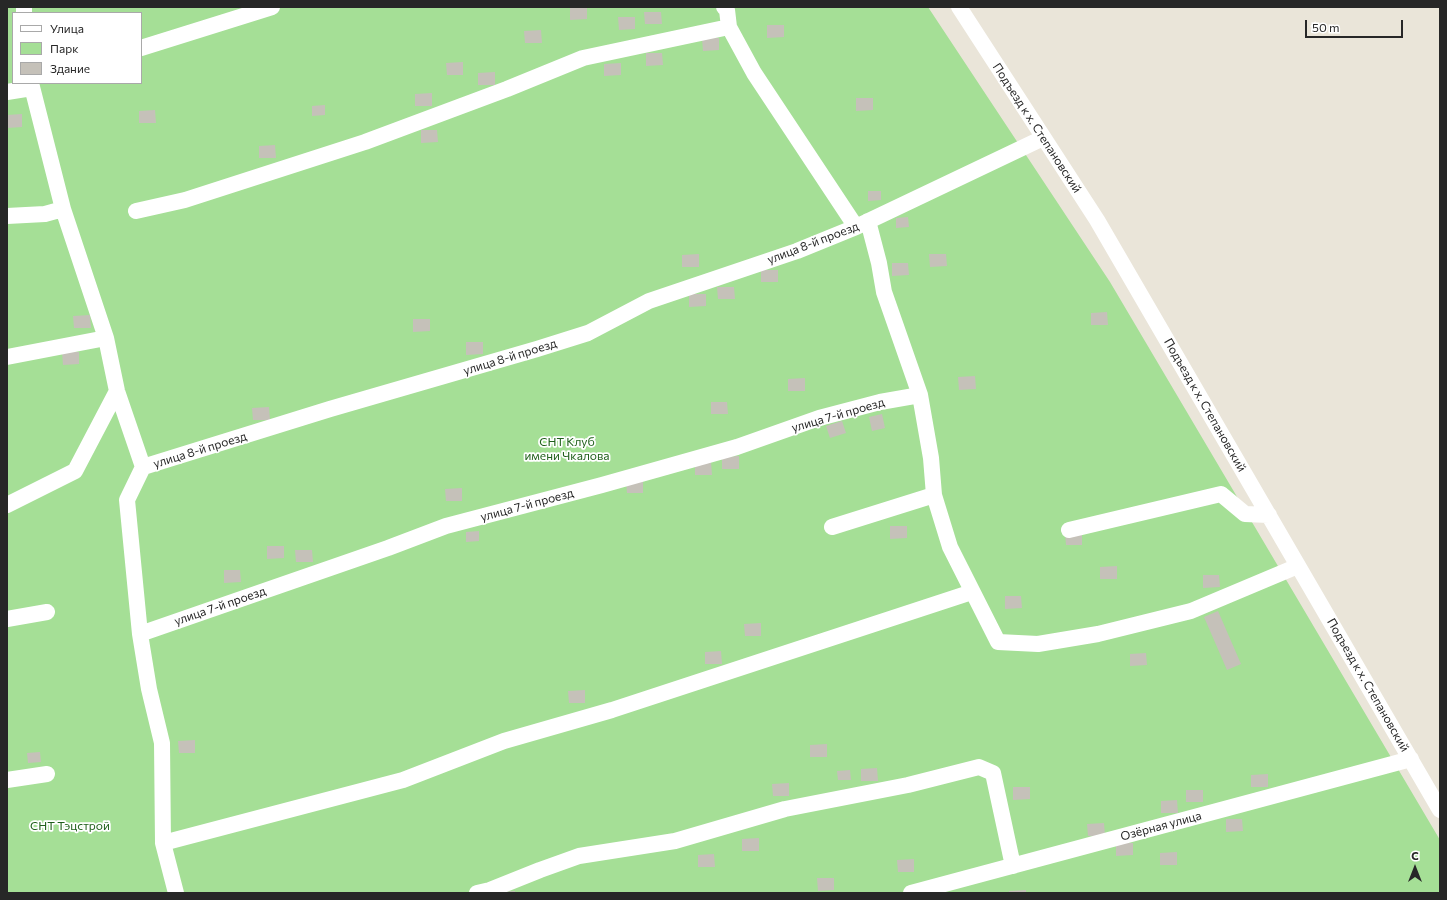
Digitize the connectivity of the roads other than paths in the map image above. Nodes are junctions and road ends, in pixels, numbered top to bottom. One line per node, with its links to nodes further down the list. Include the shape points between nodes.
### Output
1 (272, 7): 5 (street)
2 (724, 7): 4 (street, via 727,10)
3 (959, 7): 8 (street, Подъезд к х. Степановский)
4 (729, 28): 10 (street, via 583,58 364,142 185,200); 12 (street, via 754,73)
5 (142, 48)
6 (31, 86): 7 (street); 9 (street)
7 (7, 92)
8 (1043, 138): 12 (street, улица 8-й проезд); 20 (street, Подъезд к х. Степановский, via 1097,220)
9 (63, 209): 11 (street, via 45,214); 13 (street)
10 (136, 211)
11 (7, 216)
12 (862, 224): 16 (street, via 879,263 884,292); 17 (street, улица 8-й проезд, via 797,251 649,301 588,333)
13 (106, 338): 14 (street); 15 (street)
14 (7, 357)
15 (117, 391): 17 (street); 19 (street, via 75,471)
16 (920, 395): 18 (street, via 931,458); 27 (street, улица 7-й проезд, via 880,402 819,418 737,447 446,526)
17 (143, 467): 27 (street, via 127,500)
18 (934, 495): 21 (street); 24 (street, via 950,547)
19 (7, 505)
20 (1269, 515): 22 (street, via 1245,514 1221,494); 23 (street, Подъезд к х. Степановский)
21 (832, 527)
22 (1069, 530)
23 (1298, 566): 24 (street, via 1191,611 1098,634 1038,644 998,642); 28 (street, Подъезд к х. Степановский)
24 (972, 592): 32 (street, via 612,710 504,741 403,780)
25 (47, 612): 26 (street)
26 (7, 619)
27 (140, 634): 32 (street, via 162,744)
28 (1411, 759): 31 (street, Подъезд к х. Степановский); 33 (street, Озёрная улица)
29 (47, 774): 30 (street)
30 (7, 780)
31 (1440, 810)
32 (164, 843): 34 (street)
33 (1013, 866): 35 (street, via 992,773 979,767 908,785 785,809 675,841 580,856); 36 (street, Озёрная улица)
34 (176, 893)
35 (477, 893)
36 (911, 893)

